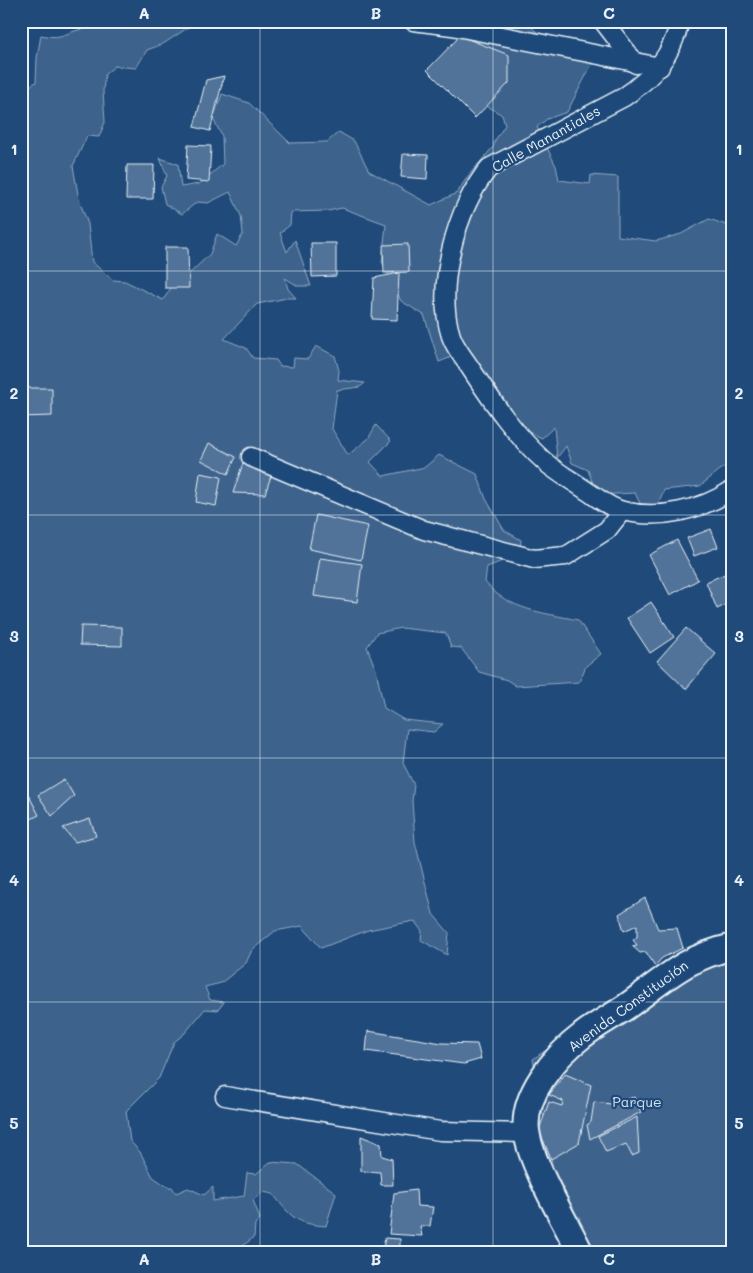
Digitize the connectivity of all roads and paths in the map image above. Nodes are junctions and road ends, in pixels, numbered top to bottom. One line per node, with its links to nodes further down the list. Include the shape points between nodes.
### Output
1 (413, 21): 4 (street)
2 (604, 21): 4 (street)
3 (680, 21): 5 (street, Calle Manantiales)
4 (636, 64): 5 (street)
5 (660, 67): 8 (street, Calle Manantiales, via 624,96 489,168 467,202 456,236 446,288 449,328 456,346 526,444 544,460)
6 (251, 457): 8 (street, via 424,530 534,559 566,556 607,530)
7 (732, 490): 8 (street, Calle Manantiales, via 683,512)
8 (622, 511)
9 (732, 946): 11 (main road, Avenida Constitución, via 696,957 583,1035 555,1060 531,1104)
10 (225, 1096): 11 (street, via 440,1131)
11 (526, 1133): 12 (main road)
12 (580, 1252)

